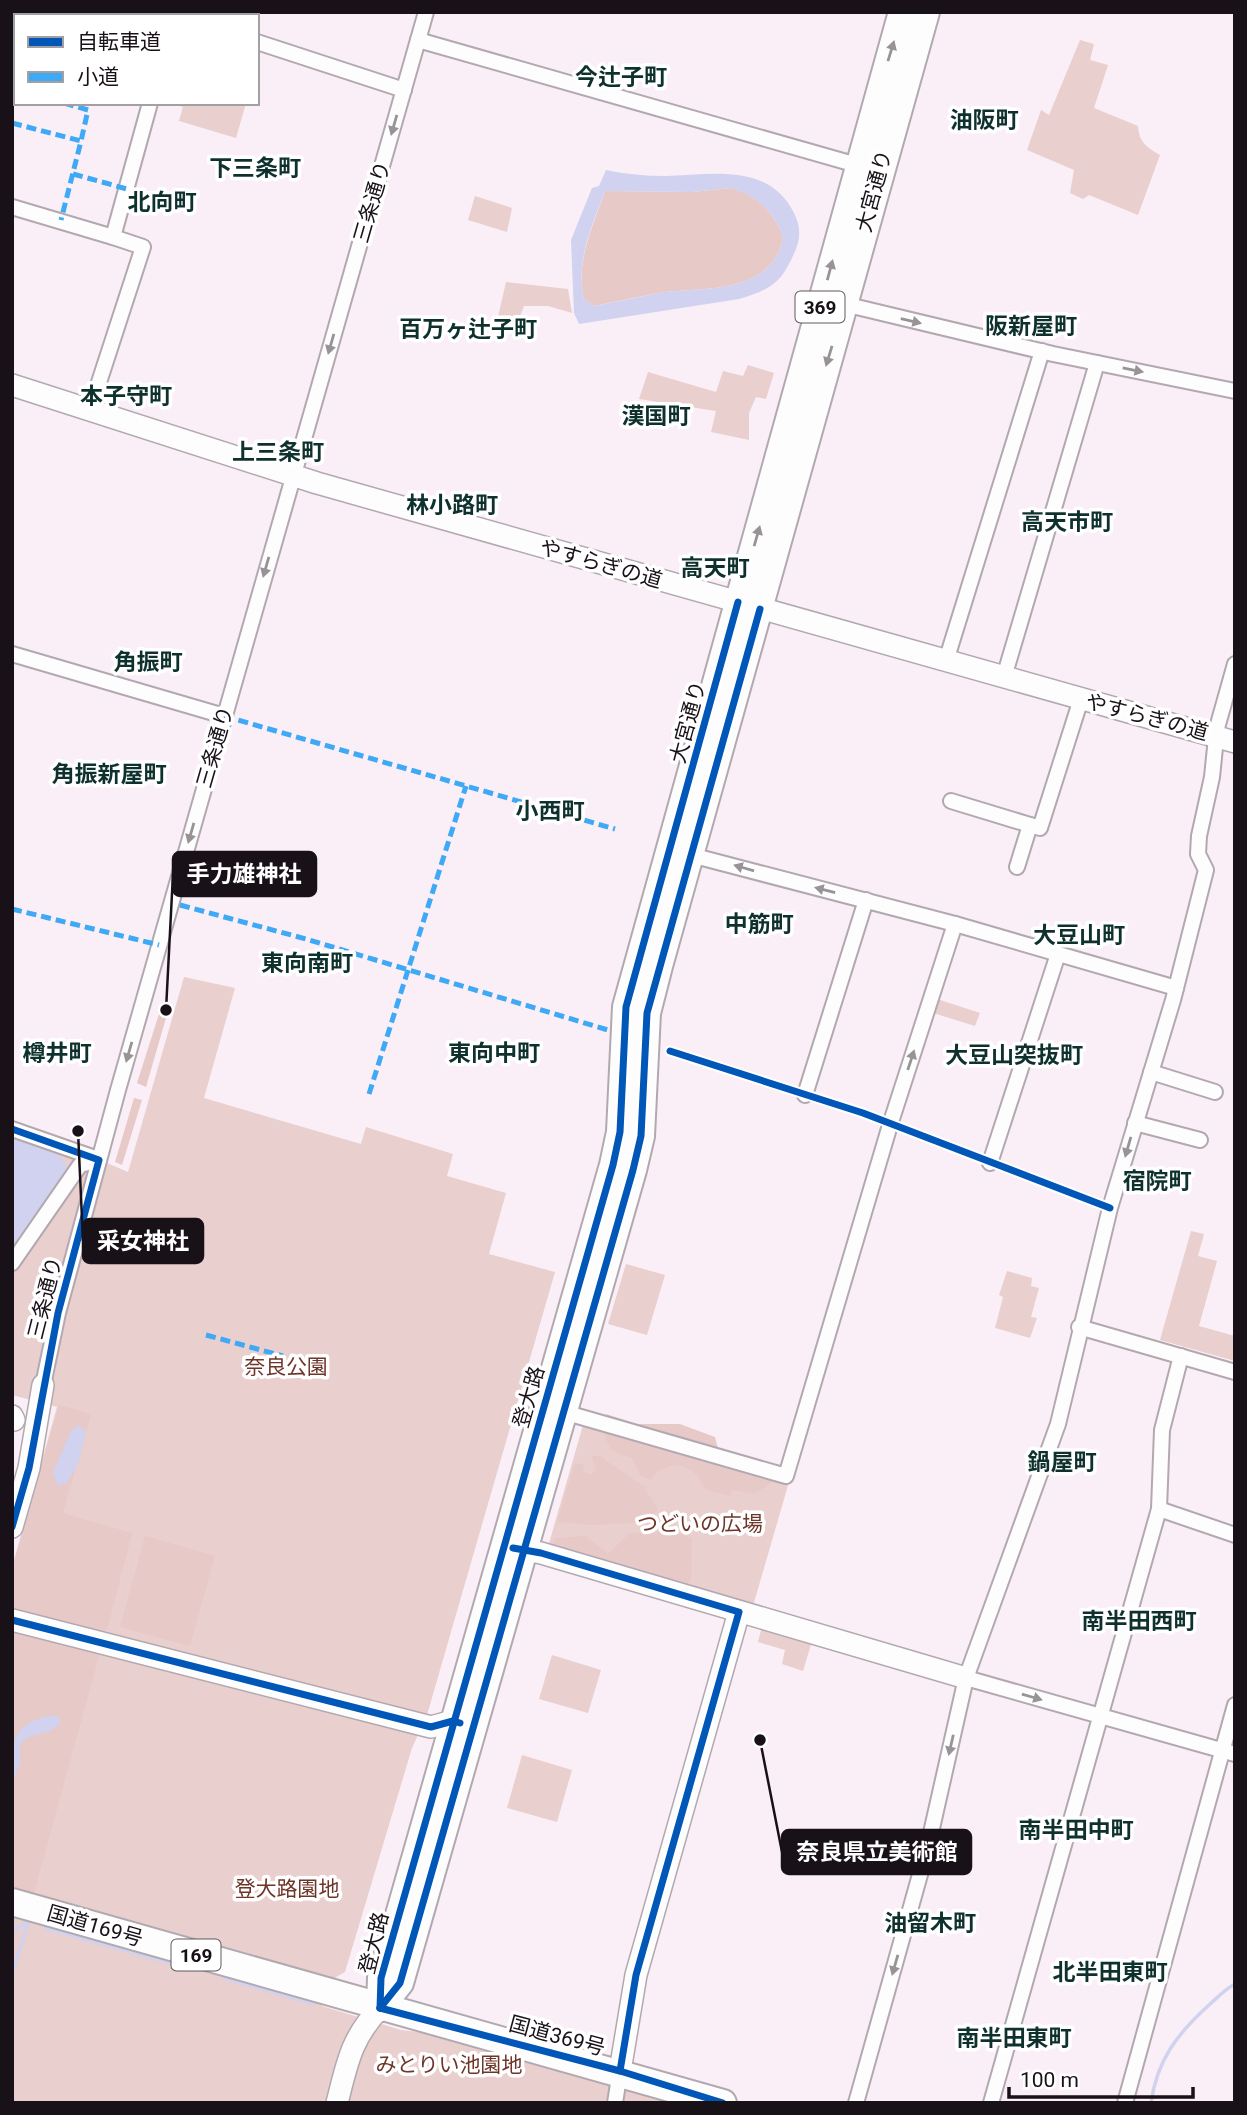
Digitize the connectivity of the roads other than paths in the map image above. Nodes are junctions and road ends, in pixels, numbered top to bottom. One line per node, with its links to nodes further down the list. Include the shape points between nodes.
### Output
1 (426, 12): 4 (street, 三条通り)
2 (902, 12): 8 (highway, 大宮通り / 369, one-way to 2)
3 (926, 12): 8 (highway, 大宮通り / 369)
4 (418, 40): 6 (street, 三条通り); 8 (street)
5 (259, 43): 6 (street)
6 (404, 90): 17 (street, 三条通り, one-way to 17)
7 (149, 105): 10 (street)
8 (868, 169): 11 (highway, 大宮通り / 369); 18 (highway, 大宮通り / 369, one-way to 8)
9 (12, 207): 10 (street)
10 (113, 237): 16 (street, via 143,247)
11 (844, 304): 12 (street, one-way to 12); 18 (highway, 大宮通り / 369, one-way to 18)
12 (1042, 351): 13 (street); 20 (street)
13 (1097, 363): 15 (street, one-way to 15); 22 (street)
14 (12, 385): 16 (street, やすらぎの道)
15 (1235, 391)
16 (90, 410): 17 (street, やすらぎの道)
17 (292, 475): 18 (street, やすらぎの道); 24 (street, 三条通り, one-way to 24)
18 (749, 606): 20 (street, やすらぎの道); 28 (highway, 大宮通り / 369)
19 (12, 654): 24 (street)
20 (946, 661): 22 (street, やすらぎの道)
21 (1235, 664): 25 (street, via 1217,727)
22 (1004, 677): 23 (street, やすらぎの道)
23 (1081, 699): 25 (street, やすらぎの道); 27 (street, via 1040,828)
24 (224, 716): 40 (street, 三条通り, one-way to 40)
25 (1226, 739): 33 (street, via 1198,854 1206,870)
26 (951, 802): 27 (street)
27 (1030, 825): 29 (street)
28 (680, 852): 30 (street, one-way to 28); 47 (highway, 登大路 / 369, via 647,1013 641,1136 623,1168)
29 (1017, 867)
30 (866, 900): 31 (street); 36 (street)
31 (955, 924): 32 (street); 47 (street, one-way to 31, via 786,1476)
32 (1058, 954): 33 (street); 41 (street)
33 (1176, 988): 34 (street)
34 (1151, 1072): 35 (street); 37 (street)
35 (1215, 1092)
36 (805, 1095)
37 (1135, 1123): 39 (street); 43 (street, one-way to 43)
38 (12, 1129): 40 (street)
39 (1200, 1140)
40 (99, 1160): 42 (street, via 80,1165); 46 (street, 三条通り)
41 (990, 1163)
42 (12, 1264)
43 (1079, 1327): 44 (street); 54 (street, via 1058,1424)
44 (1181, 1356): 45 (street); 48 (street, via 1162,1430)
45 (1235, 1372)
46 (43, 1385): 49 (street, 三条通り, via 29,1468)
47 (555, 1406): 51 (highway, 登大路 / 369)
48 (1159, 1509): 50 (street); 56 (street)
49 (12, 1527)
50 (1235, 1535)
51 (514, 1548): 52 (street); 57 (highway, 登大路 / 369)
52 (739, 1612): 54 (street); 61 (street, via 640,1962)
53 (12, 1620): 57 (street, via 430,1727)
54 (966, 1678): 56 (street, one-way to 56); 65 (street, one-way to 65, via 928,1846)
55 (1235, 1705): 58 (street)
56 (1098, 1716): 58 (street); 66 (street)
57 (463, 1724): 60 (highway, 登大路 / 369, via 381,1978)
58 (1228, 1752): 67 (street, via 1213,1789)
59 (12, 1902): 60 (highway, 国道169号 / 169)
60 (380, 2008): 61 (highway, 国道369号); 62 (street, via 353,2042)
61 (620, 2071): 63 (street); 64 (highway, 国道369号)
62 (337, 2103)
63 (615, 2103)
64 (723, 2103)
65 (856, 2103)
66 (991, 2103)
67 (1125, 2103)

